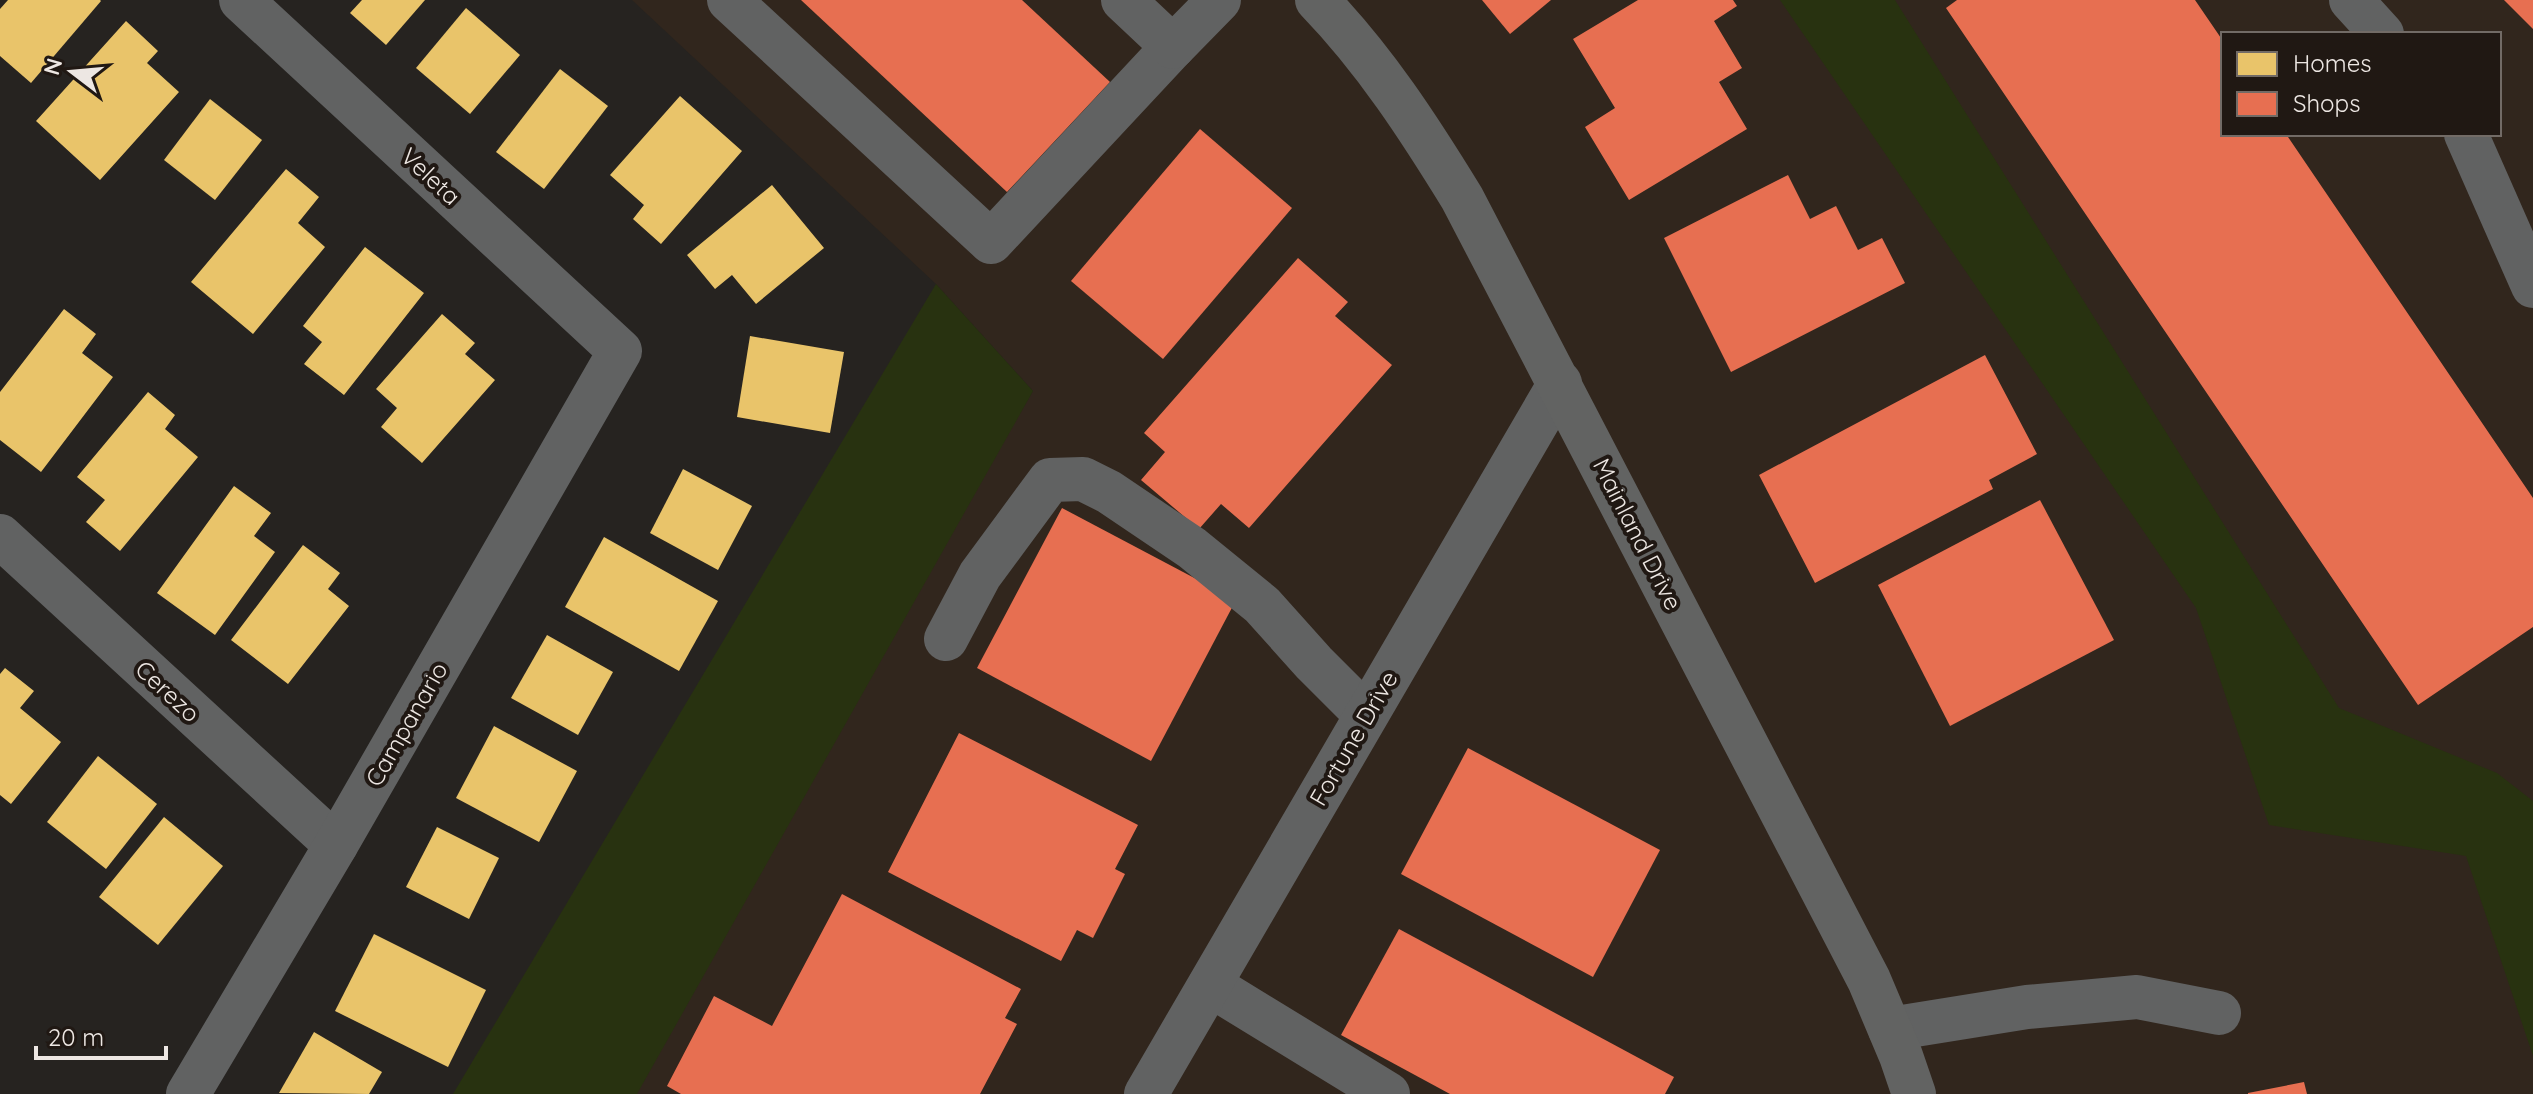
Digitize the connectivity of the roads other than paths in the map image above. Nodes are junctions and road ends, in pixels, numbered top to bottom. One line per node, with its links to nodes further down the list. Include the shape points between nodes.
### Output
1 (241, 0): 11 (street, Veleta)
2 (729, 0): 8 (street, via 991,242)
3 (1123, 0): 8 (street)
4 (1219, 0): 8 (street)
5 (1317, 0): 12 (main road, Mainland Drive, via 1408,111 1462,198)
6 (2351, 0): 7 (street)
7 (2380, 32)
8 (1173, 47)
9 (2467, 136): 10 (street)
10 (2533, 286)
11 (620, 351): 16 (street, Campanario)
12 (1560, 383): 15 (street, Fortune Drive); 19 (main road, Mainland Drive)
13 (0, 536): 16 (street, Cerezo)
14 (946, 639): 15 (street, via 980,575 1050,480 1083,479 1192,548 1262,605)
15 (1366, 715): 17 (street, Fortune Drive)
16 (336, 845): 20 (street, Campanario)
17 (1210, 985): 21 (street, Fortune Drive); 22 (street)
18 (2219, 1013): 19 (street, via 2137,997 2027,1007)
19 (1890, 1029): 23 (main road, Mainland Drive)
20 (188, 1094)
21 (1146, 1094)
22 (1388, 1094)
23 (1914, 1094)

